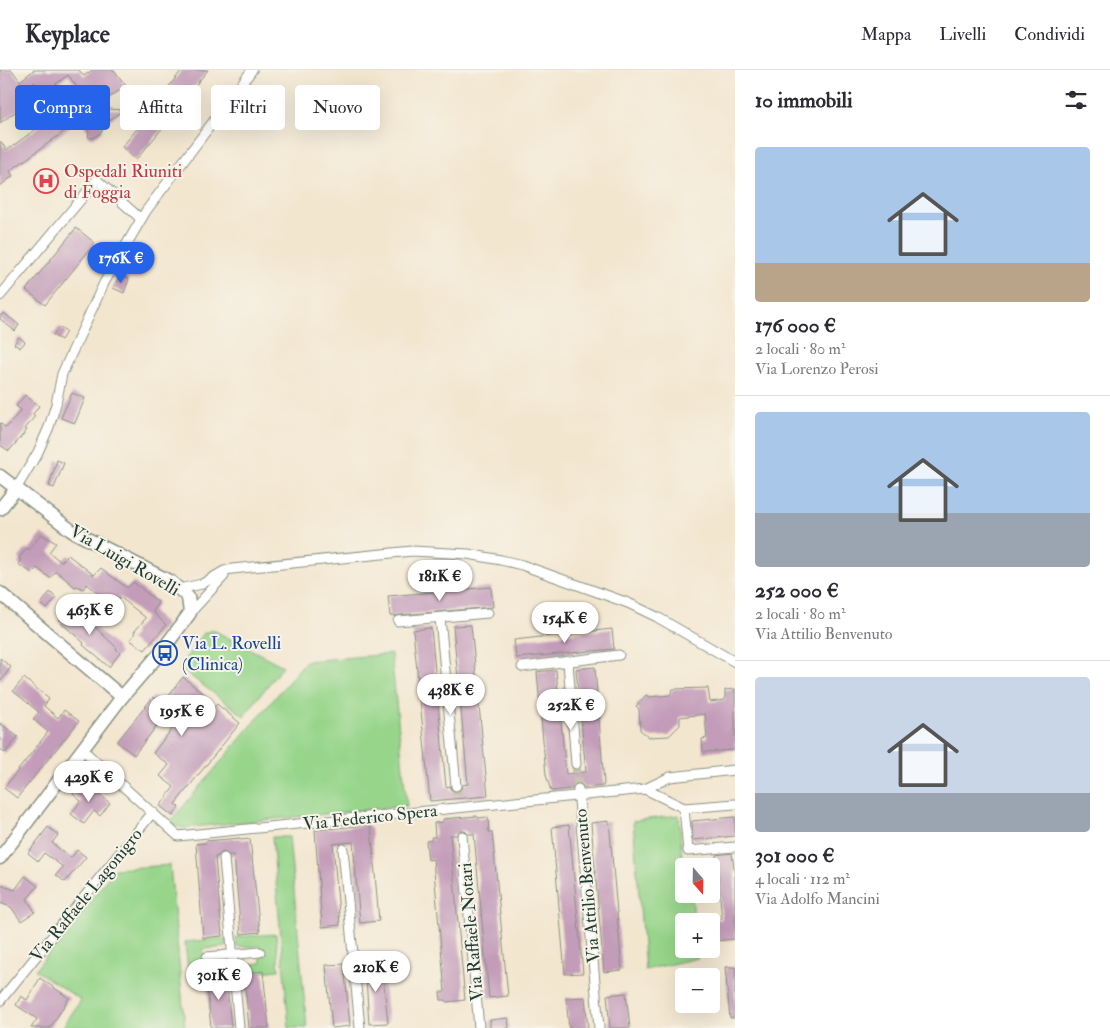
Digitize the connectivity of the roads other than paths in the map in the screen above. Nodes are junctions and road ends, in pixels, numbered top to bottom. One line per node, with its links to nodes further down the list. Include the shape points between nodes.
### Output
1 (252, 70): 2 (street)
2 (141, 219): 3 (street, via 97,180); 5 (street, via 104,282 62,374 49,427)
3 (0, 296)
4 (0, 476): 5 (street, Via Luigi Rovelli)
5 (16, 489): 6 (street); 8 (street, Via Luigi Rovelli, via 72,531)
6 (0, 509)
7 (232, 569): 8 (street, via 202,584); 10 (street); 16 (street, via 412,551 468,554 501,560 628,603)
8 (179, 589): 10 (street, Via Luigi Rovelli, via 188,597)
9 (0, 593): 18 (street)
10 (190, 613): 18 (street, Via Luigi Rovelli)
11 (488, 614): 12 (street)
12 (440, 618): 13 (street); 22 (street)
13 (398, 622)
14 (619, 655): 15 (street)
15 (568, 662): 17 (street); 20 (street)
16 (735, 662)
17 (522, 667)
18 (122, 697): 19 (street, Via Luigi Rovelli)
19 (83, 750): 27 (street, Via Federico Spera); 31 (street, Via Luigi Rovelli)
20 (576, 764)
21 (735, 770): 23 (street, via 670,777)
22 (456, 786)
23 (645, 790): 24 (street, Via Federico Spera); 26 (street, Via Federico Spera)
24 (579, 792): 27 (street, Via Federico Spera, via 178,836); 40 (street, Via Attilio Benvenuto)
25 (735, 804): 26 (street, Via Federico Spera)
26 (684, 808): 29 (street, via 688,851)
27 (153, 812): 36 (street, Via Raffaele Lagonigro)
28 (462, 836): 39 (street, Via Raffaele Notari)
29 (735, 847)
30 (343, 849): 38 (street)
31 (0, 858)
32 (224, 858): 34 (street)
33 (260, 952): 34 (street)
34 (232, 955): 35 (street); 37 (street)
35 (207, 957)
36 (0, 1001)
37 (239, 1028)
38 (360, 1028)
39 (479, 1028)
40 (599, 1028)

